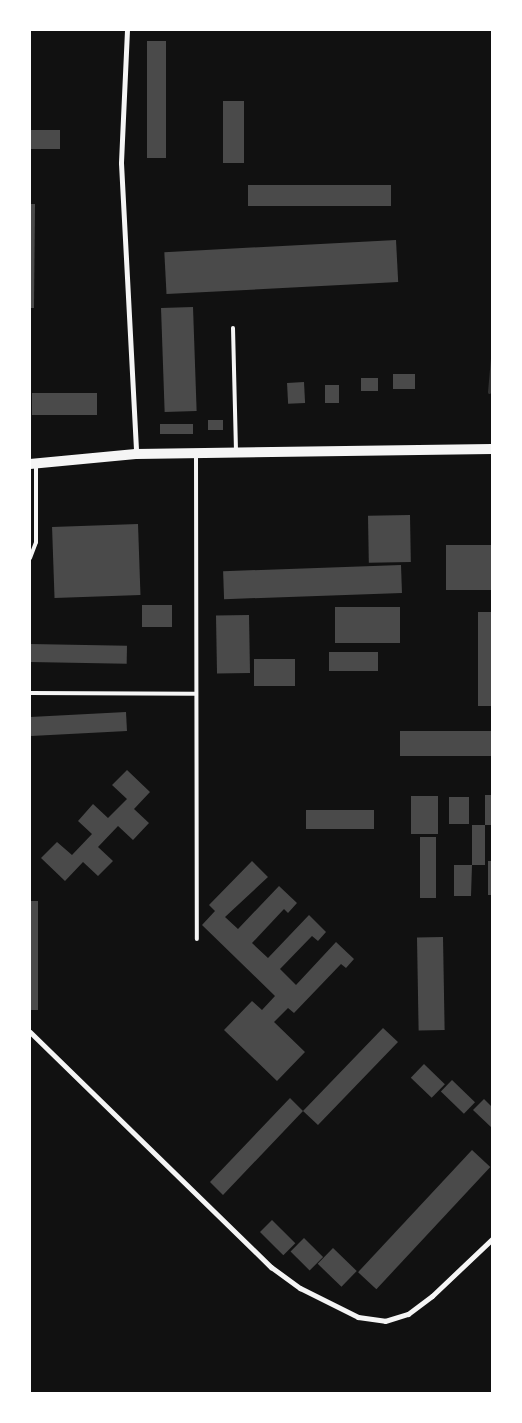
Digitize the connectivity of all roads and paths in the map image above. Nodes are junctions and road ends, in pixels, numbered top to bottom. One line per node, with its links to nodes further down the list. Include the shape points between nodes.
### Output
1 (127, 30): 4 (street, via 121,163)
2 (233, 328): 5 (lane)
3 (492, 449): 5 (main road)
4 (136, 454): 6 (main road); 7 (main road)
5 (236, 454): 6 (main road)
6 (196, 456): 10 (lane)
7 (33, 464): 8 (lane, via 36,542)
8 (30, 558)
9 (30, 693): 10 (lane)
10 (196, 694): 11 (lane)
11 (197, 939)
12 (30, 1032): 13 (street, via 44,1042 271,1267 300,1288 358,1317 385,1321 408,1314)
13 (492, 1239)

